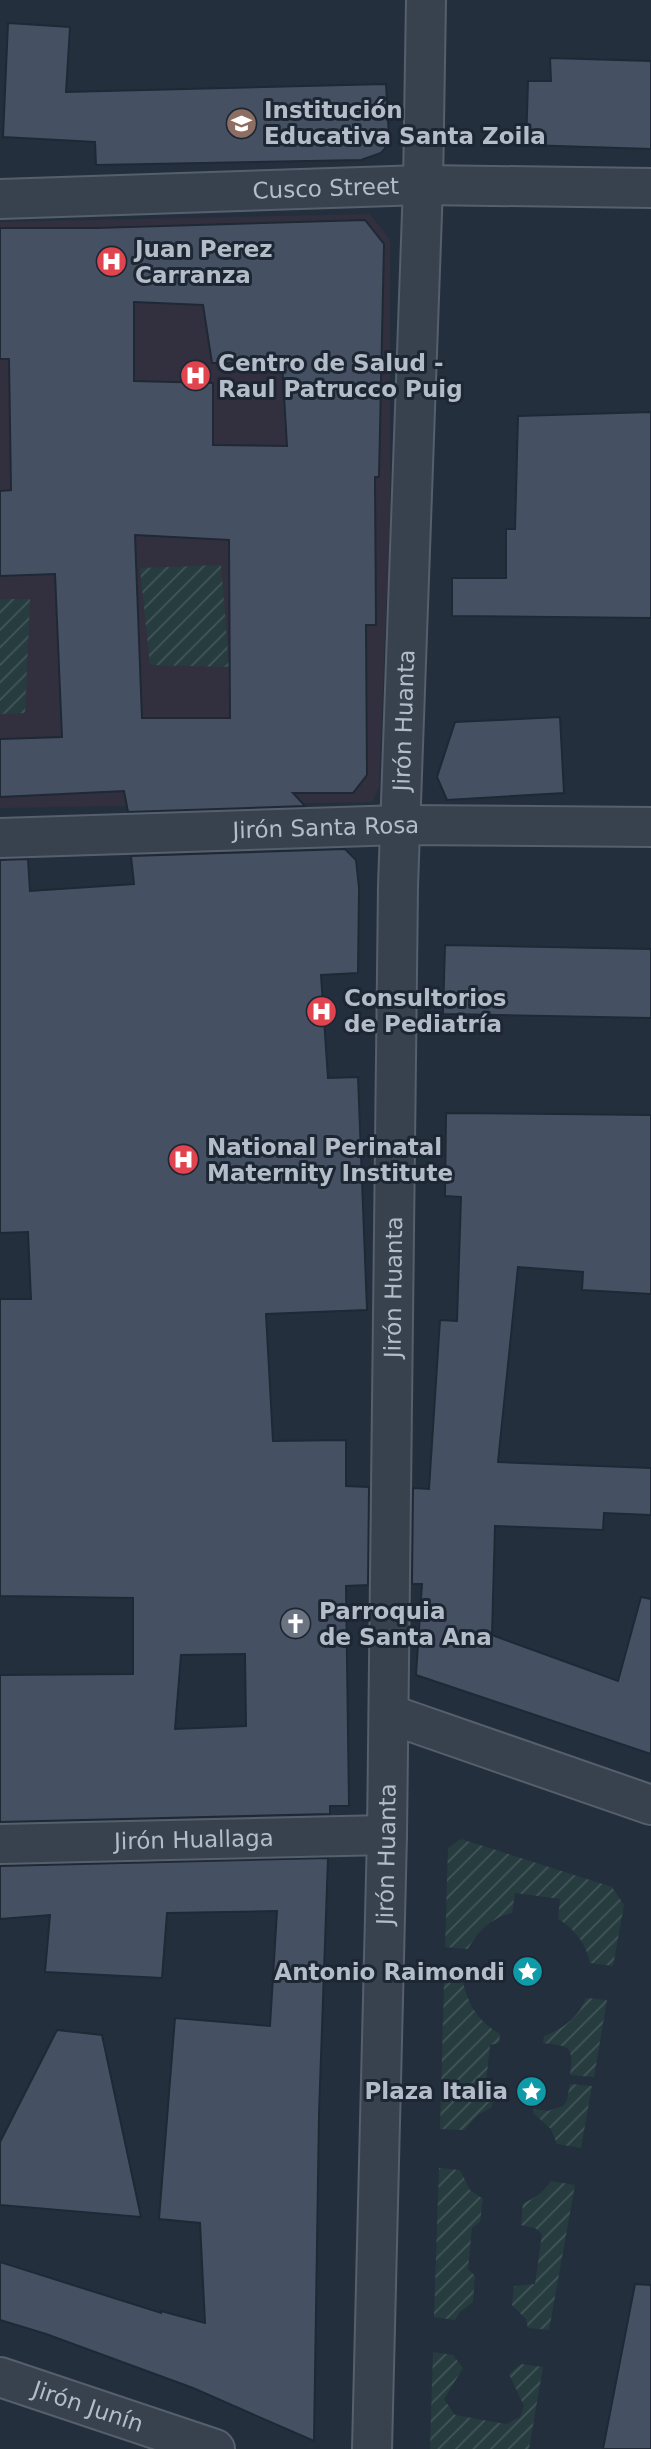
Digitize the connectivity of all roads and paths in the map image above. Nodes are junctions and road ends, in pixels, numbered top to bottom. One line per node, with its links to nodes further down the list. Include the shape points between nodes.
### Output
1 (426, 0): 2 (street, Jirón Huanta)
2 (423, 185): 3 (street, Cusco Street); 4 (street, Cusco Street); 5 (street, Jirón Huanta)
3 (651, 188)
4 (0, 199)
5 (401, 825): 6 (street, Jirón Santa Rosa); 7 (street, Jirón Santa Rosa); 8 (street, Jirón Huanta)
6 (651, 827)
7 (0, 838)
8 (389, 1714): 9 (street); 10 (street, Jirón Huanta)
9 (651, 1805)
10 (387, 1835): 11 (street, Jirón Huallaga); 14 (street, Jirón Huanta)
11 (0, 1844)
12 (0, 2377): 13 (street, Jirón Junín)
13 (215, 2449)
14 (372, 2449)

